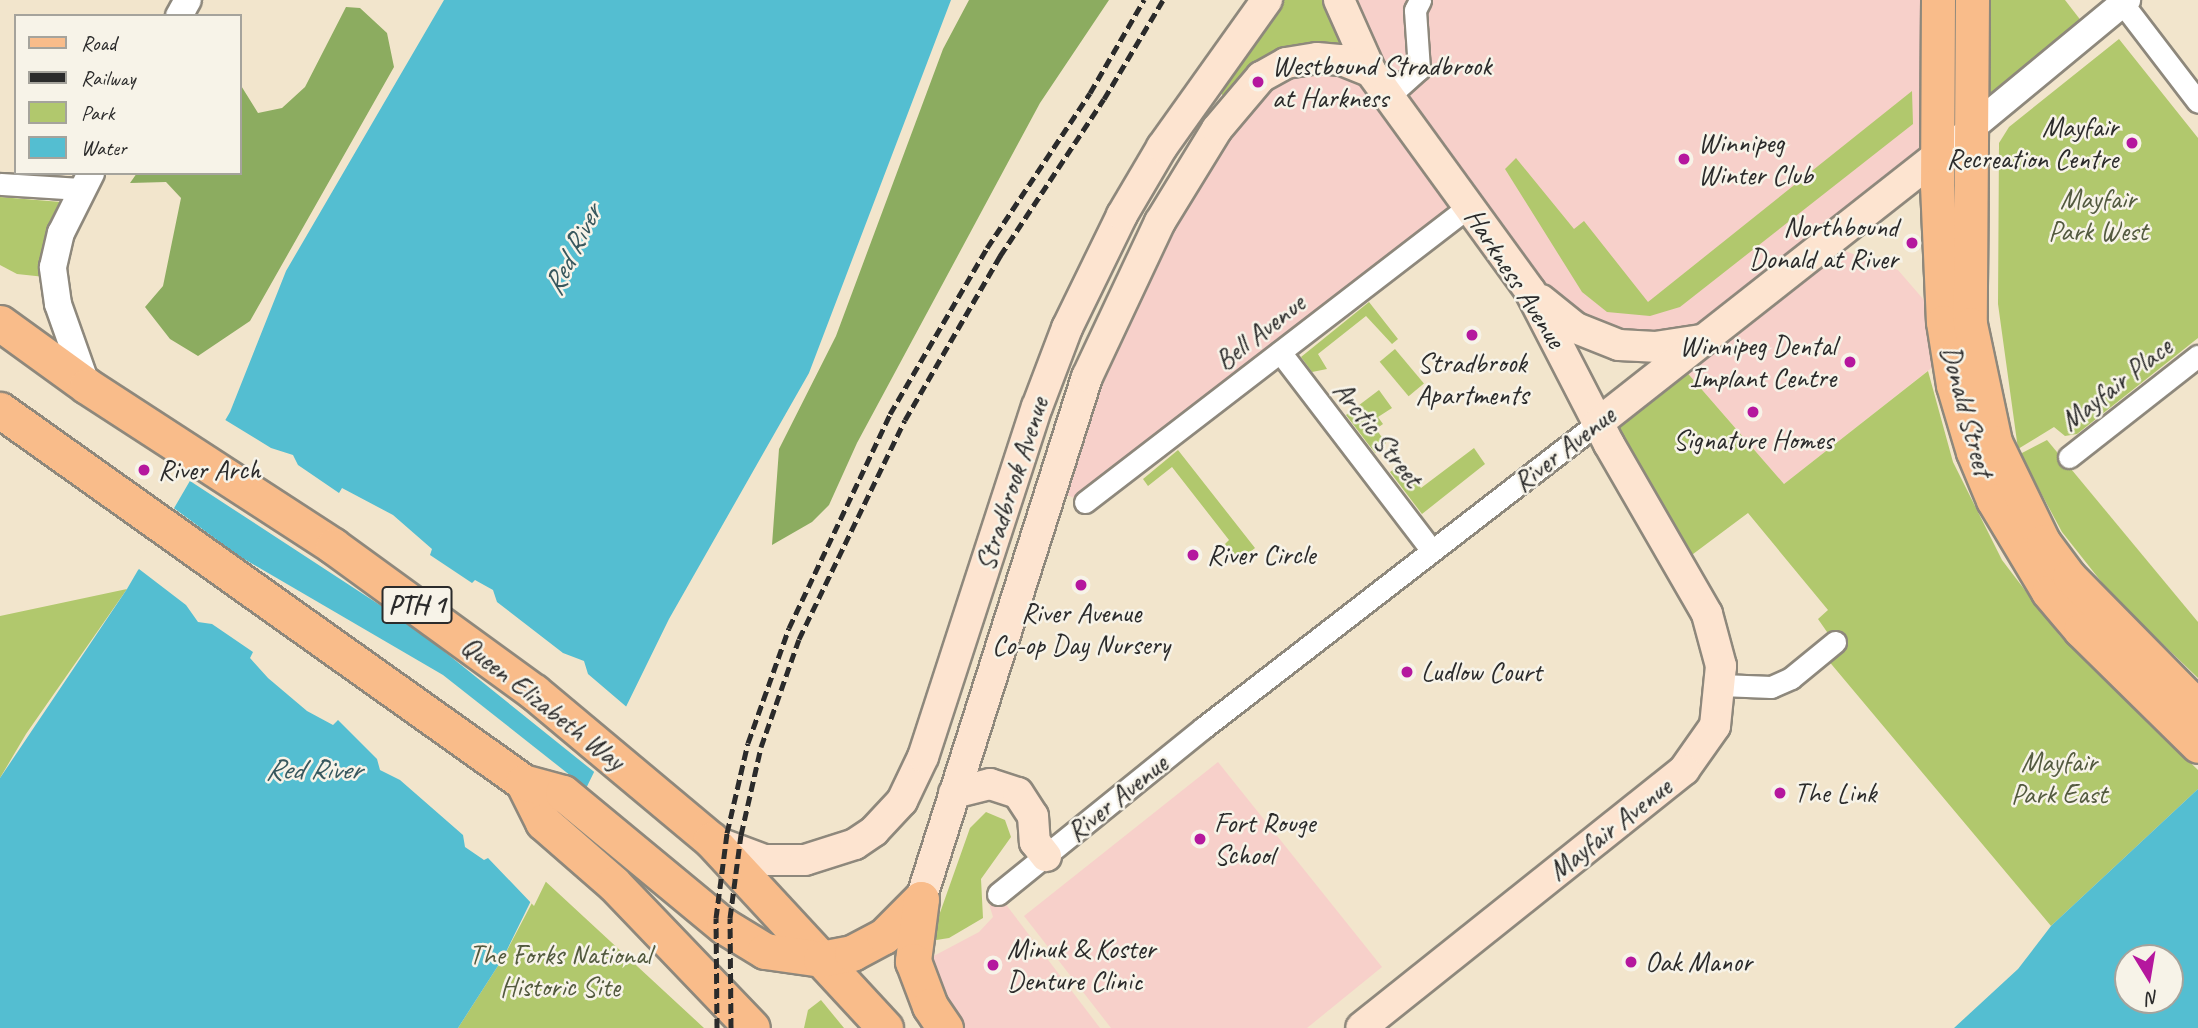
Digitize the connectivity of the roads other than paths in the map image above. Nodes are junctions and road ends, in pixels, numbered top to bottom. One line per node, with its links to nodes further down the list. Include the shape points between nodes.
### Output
1 (1268, 0): 33 (main road, Stradbrook Avenue, via 1162,147 1122,215 1067,328 923,757 902,801 865,837 842,850 805,860 764,860)
2 (1339, 0): 7 (main road)
3 (1420, 0): 8 (street, via 1415,10 1419,69)
4 (1938, 0): 11 (main road, Donald Street)
5 (1972, 0): 10 (main road, Donald Street)
6 (2125, 2): 9 (street); 10 (street, River Avenue)
7 (1371, 72): 8 (main road, Harkness Avenue); 32 (main road, Stradbrook Avenue, via 1342,60 1317,58 1272,70 1232,107 1180,187 1129,281 1087,377)
8 (1390, 95): 14 (main road, Harkness Avenue)
9 (2198, 102)
10 (1970, 130): 11 (street, River Avenue); 23 (main road, Donald Street, via 1970,324)
11 (1937, 156): 17 (main road, River Avenue); 23 (main road, Donald Street, via 1943,322 1953,385)
12 (86, 181): 13 (street); 20 (street, via 57,242 53,279)
13 (0, 184)
14 (1469, 206): 15 (main road, Harkness Avenue); 18 (street, Bell Avenue)
15 (1530, 291): 17 (main road, via 1576,328 1619,345 1655,347); 22 (main road, Harkness Avenue)
16 (0, 323): 20 (highway, PTH 1)
17 (1706, 339): 22 (main road, River Avenue)
18 (1280, 352): 25 (street, Bell Avenue); 26 (street, Arctic Street)
19 (2198, 356): 24 (street, Mayfair Place)
20 (87, 386): 33 (highway, Queen Elizabeth Way / PTH 1, via 194,452 401,593 534,692)
21 (0, 410): 31 (highway)
22 (1598, 424): 26 (street, River Avenue); 28 (main road, Harkness Avenue, via 1707,614 1720,651)
23 (1984, 447): 29 (main road, Donald Street, via 2069,576); 30 (main road, Donald Street, via 1993,500 2048,592 2080,630)
24 (2069, 457)
25 (1084, 502)
26 (1432, 551): 34 (street, River Avenue)
27 (1835, 642): 28 (street, via 1791,678 1771,687)
28 (1721, 685): 41 (main road, Mayfair Avenue, via 1712,733 1684,770)
29 (2198, 707)
30 (2198, 746)
31 (523, 782): 37 (highway, via 563,793 753,946 782,956); 38 (highway, via 543,822 614,884)
32 (954, 793): 34 (main road, via 990,784 1018,793 1034,816 1035,842); 36 (main road, Stradbrook Avenue)
33 (711, 840): 37 (highway, Queen Elizabeth Way / PTH 1)
34 (1046, 856): 35 (street, River Avenue)
35 (998, 894)
36 (920, 899): 37 (highway, via 875,943); 40 (highway, via 913,961 930,1006)
37 (821, 959): 39 (highway, Queen Elizabeth Way / PTH 1)
38 (752, 1028)
39 (885, 1028)
40 (945, 1028)
41 (1361, 1028)

